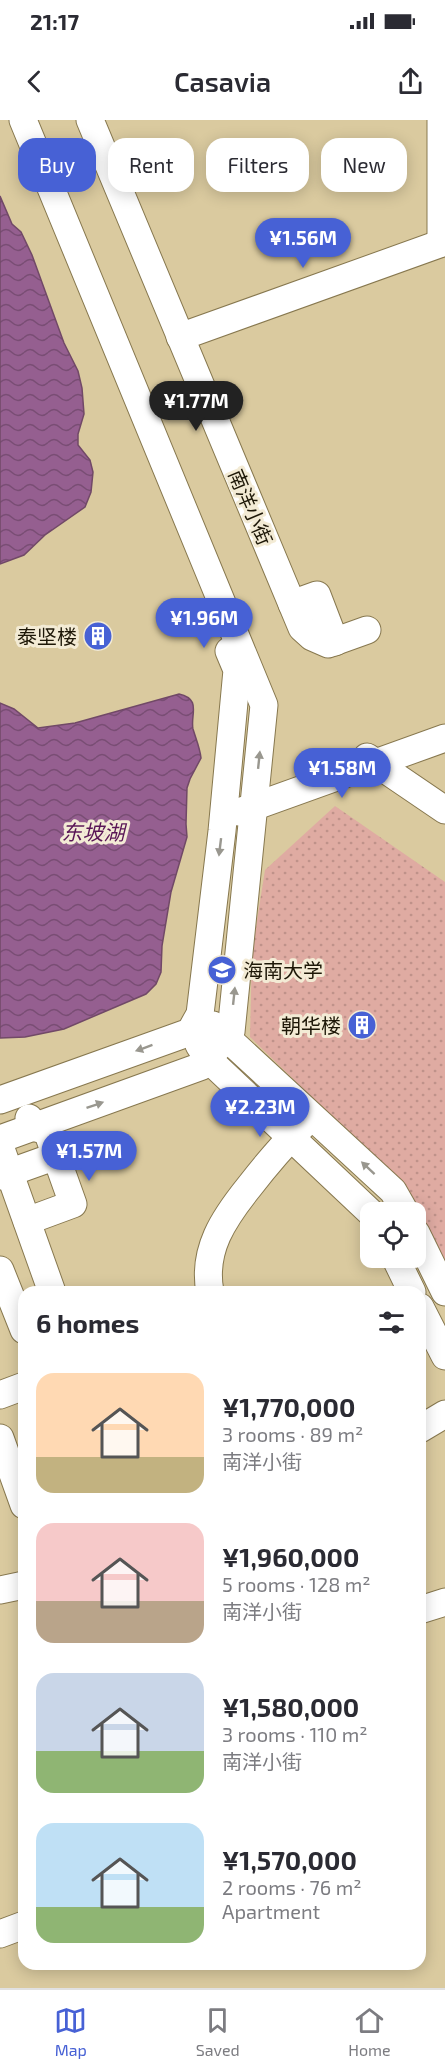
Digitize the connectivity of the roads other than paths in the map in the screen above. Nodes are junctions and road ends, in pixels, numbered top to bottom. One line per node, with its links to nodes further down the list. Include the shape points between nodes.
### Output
1 (10, 120): 14 (street, via 237,670)
2 (23, 120): 12 (street, one-way to 2, via 264,705)
3 (90, 120): 6 (street, 南洋小街)
4 (441, 120): 5 (street)
5 (443, 242): 6 (street)
6 (180, 337): 7 (street, 南洋小街, via 302,628 328,644)
7 (367, 630)
8 (445, 729): 10 (street)
9 (445, 738): 10 (street)
10 (376, 758): 11 (street); 12 (street); 13 (street)
11 (445, 800)
12 (255, 802): 14 (street); 16 (street, one-way to 12, via 231,1032)
13 (445, 810)
14 (224, 813): 15 (street, one-way to 15)
15 (195, 1023): 16 (street); 17 (street); 18 (street, one-way to 18)
16 (227, 1037): 17 (street); 19 (street)
17 (208, 1059): 20 (street, one-way to 17, via 197,1068); 21 (street)
18 (10, 1097): 20 (street)
19 (312, 1115): 21 (street); 26 (street, one-way to 19, via 393,1191)
20 (33, 1127): 22 (street); 24 (street, via 47,1131)
21 (291, 1137): 27 (street); 33 (street, via 242,1195 218,1231 208,1264)
22 (0, 1139)
23 (0, 1146): 25 (street)
24 (56, 1156): 25 (street); 28 (street, via 73,1204)
25 (5, 1174): 28 (street)
26 (399, 1202)
27 (360, 1203)
28 (27, 1221): 32 (street)
29 (426, 1253): 35 (street)
30 (400, 1268): 34 (street)
31 (0, 1270): 36 (street)
32 (50, 1286)
33 (210, 1286)
34 (409, 1286)
35 (445, 1292)
36 (18, 1314)
37 (426, 1319): 38 (street)
38 (445, 1356)
39 (18, 1388): 40 (street)
40 (0, 1395)
41 (445, 1414): 42 (street)
42 (426, 1425)
43 (0, 1438): 44 (street)
44 (18, 1488)
45 (18, 1586): 46 (street)
46 (0, 1590)
47 (445, 1602): 48 (street)
48 (426, 1608)
49 (18, 1927): 50 (street)
50 (0, 1934)

